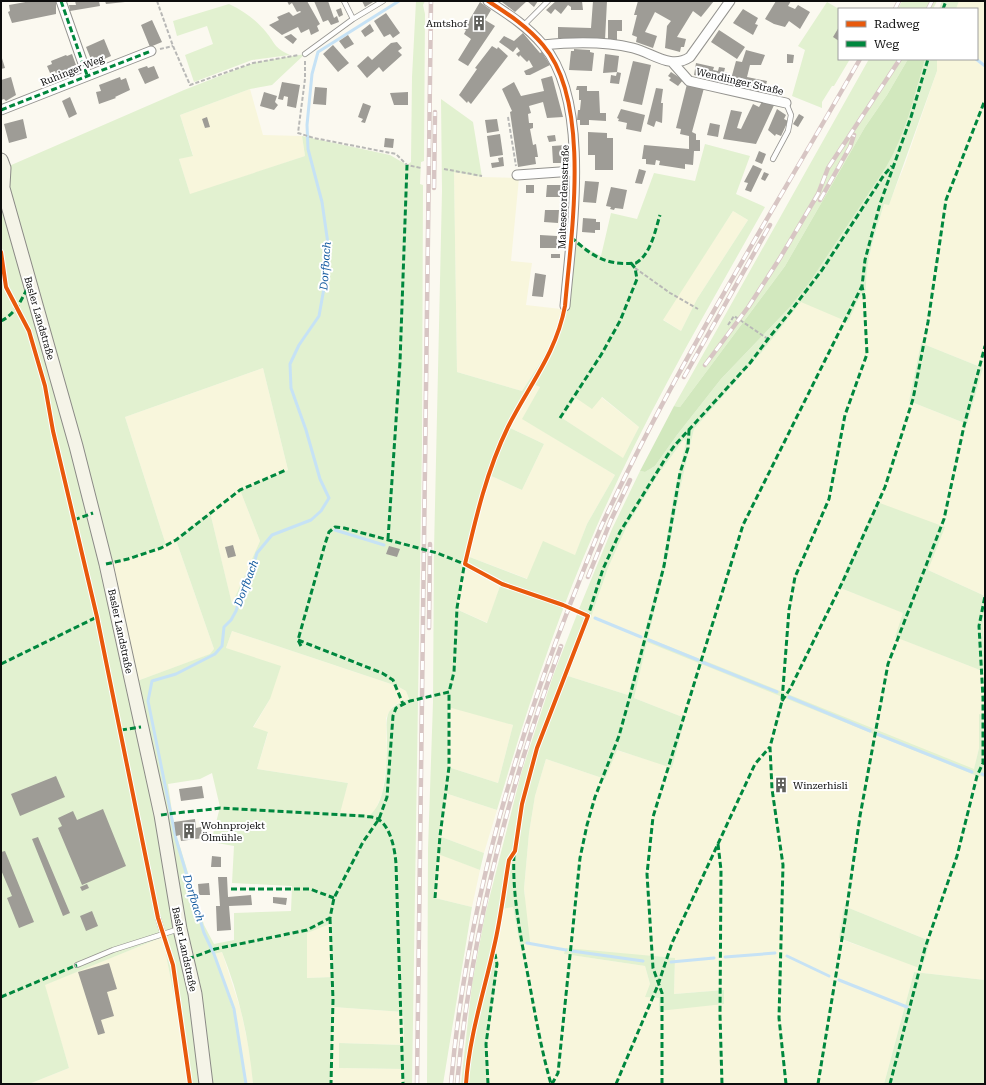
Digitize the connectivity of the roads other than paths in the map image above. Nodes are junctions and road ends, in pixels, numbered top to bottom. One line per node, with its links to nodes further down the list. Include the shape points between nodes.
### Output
1 (61, 1): 13 (street)
2 (344, 1): 7 (lane)
3 (383, 1): 7 (lane)
4 (488, 1): 8 (street, Malteserordensstraße)
5 (548, 1): 8 (lane)
6 (730, 1): 12 (street, Wendlinger Straße, via 690,57 682,62)
7 (352, 19): 11 (lane)
8 (524, 25): 9 (street, Malteserordensstraße)
9 (543, 45): 12 (street, Wendlinger Straße, via 594,43 621,46); 18 (street, Malteserordensstraße, via 554,60 567,94 573,126)
10 (151, 52): 13 (street, Ruhinger Weg)
11 (305, 54)
12 (673, 63): 14 (street, Wendlinger Straße, via 689,81)
13 (87, 75): 15 (street, Ruhinger Weg)
14 (786, 103): 16 (lane, via 791,115 788,131)
15 (1, 110)
16 (773, 159)
17 (1, 160): 20 (street, Basler Landstraße, via 4,168)
18 (574, 171): 19 (street, Malteserordensstraße); 21 (street, Malteserordensstraße)
19 (517, 175)
20 (2, 183): 23 (street, Basler Landstraße, via 76,446 106,564 160,815)
21 (565, 306)
22 (158, 918): 24 (lane)
23 (180, 929): 24 (lane); 26 (street, Basler Landstraße, via 195,994)
24 (163, 934): 25 (lane)
25 (77, 965)
26 (206, 1084)

